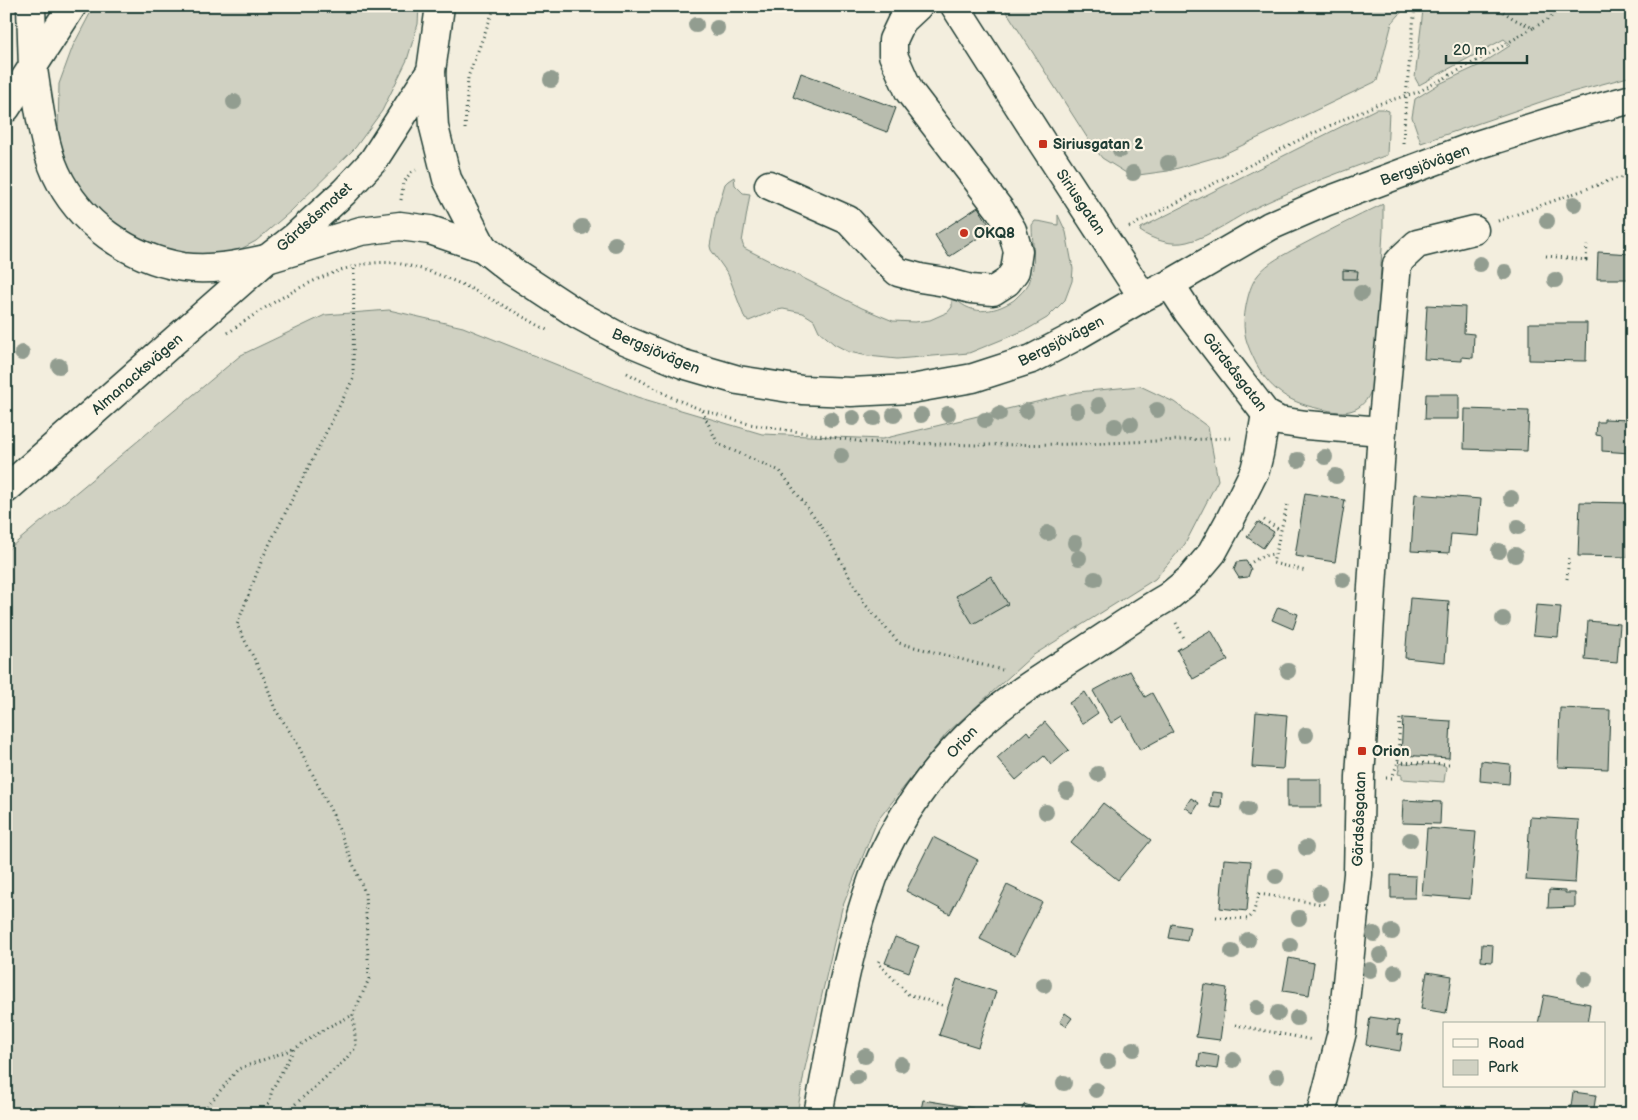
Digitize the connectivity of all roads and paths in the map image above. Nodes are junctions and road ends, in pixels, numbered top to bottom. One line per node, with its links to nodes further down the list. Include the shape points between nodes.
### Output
1 (31, 6): 11 (street, Gärdsåsmotet)
2 (72, 6): 11 (street)
3 (440, 6): 12 (street, Gärdsåsmotet)
4 (457, 6): 12 (street)
5 (918, 6): 18 (street, via 902,21 893,40 893,55 909,91 1012,230 1018,251 1015,271 1007,282 993,291 971,289 898,272 848,220)
6 (955, 6): 20 (street, Siriusgatan)
7 (1416, 6): 13 (path)
8 (1495, 6): 10 (path)
9 (1561, 6): 10 (path, via 1549,19)
10 (1533, 28): 13 (path)
11 (33, 69): 15 (street); 24 (street, Gärdsåsmotet, via 55,172 70,199 96,227 126,248 184,267 228,267)
12 (431, 71): 22 (street, Bergsjövägen, via 434,127 447,179); 24 (street, Gärdsåsmotet, via 373,161 344,192)
13 (1406, 96): 16 (path); 20 (path, via 1378,104 1295,142)
14 (1632, 99): 26 (street, Bergsjövägen, via 1494,140 1325,202 1270,226)
15 (6, 108)
16 (1403, 149)
17 (1632, 176): 19 (path, via 1614,179)
18 (769, 185)
19 (1474, 230): 33 (street, Gärdsåsgatan, via 1417,244 1397,264)
20 (1106, 240): 27 (street, Siriusgatan)
21 (1587, 244): 23 (path, via 1586,260)
22 (483, 248): 24 (street, Bergsjövägen, via 430,230 400,226 360,231); 27 (street, Bergsjövägen, via 558,303 660,356 738,380 828,392 911,389 973,378 1032,359)
23 (1546, 256)
24 (268, 259): 34 (street, Almanacksvägen)
25 (354, 267): 28 (path, via 374,262 400,263 437,274); 29 (path, via 293,290); 50 (path, via 353,379 263,557 237,625 265,680 275,709 296,741 333,815 365,893 369,979)
26 (1170, 284): 27 (street, Bergsjövägen); 32 (street, Gärdsåsgatan)
27 (1143, 297)
28 (553, 333)
29 (223, 337)
30 (619, 369): 31 (path)
31 (702, 410): 32 (path, via 748,424 863,442 977,445 1231,438); 43 (path, via 718,444 780,471 822,527 864,603 900,644 997,670)
32 (1266, 414): 33 (street, Gärdsåsgatan, via 1279,421 1306,425); 43 (street, Orion, via 1255,470 1212,553 1190,579 1168,597)
33 (1382, 431): 46 (street, Gärdsåsgatan)
34 (6, 488)
35 (1287, 505): 37 (path)
36 (1264, 520): 37 (path)
37 (1280, 530): 38 (path)
38 (1275, 554): 40 (path, via 1256,558); 41 (path, via 1273,563)
39 (1569, 556): 42 (path)
40 (1248, 565)
41 (1306, 571)
42 (1567, 579)
43 (1044, 676): 57 (street, Orion, via 981,723 958,745 892,837 874,876 855,935)
44 (1398, 762): 45 (path)
45 (1451, 764)
46 (1354, 909): 47 (path, via 1259,894 1253,914 1248,919); 52 (street, Gärdsåsgatan)
47 (1216, 917)
48 (881, 954): 49 (path, via 878,963 908,994)
49 (945, 1006)
50 (353, 1015): 53 (path); 56 (path, via 356,1046 344,1061)
51 (1235, 1025): 52 (path)
52 (1339, 1045): 58 (street, Gärdsåsgatan)
53 (294, 1049): 54 (path, via 238,1069); 55 (path, via 272,1090)
54 (201, 1114)
55 (266, 1114)
56 (284, 1114)
57 (818, 1114)
58 (1321, 1114)

